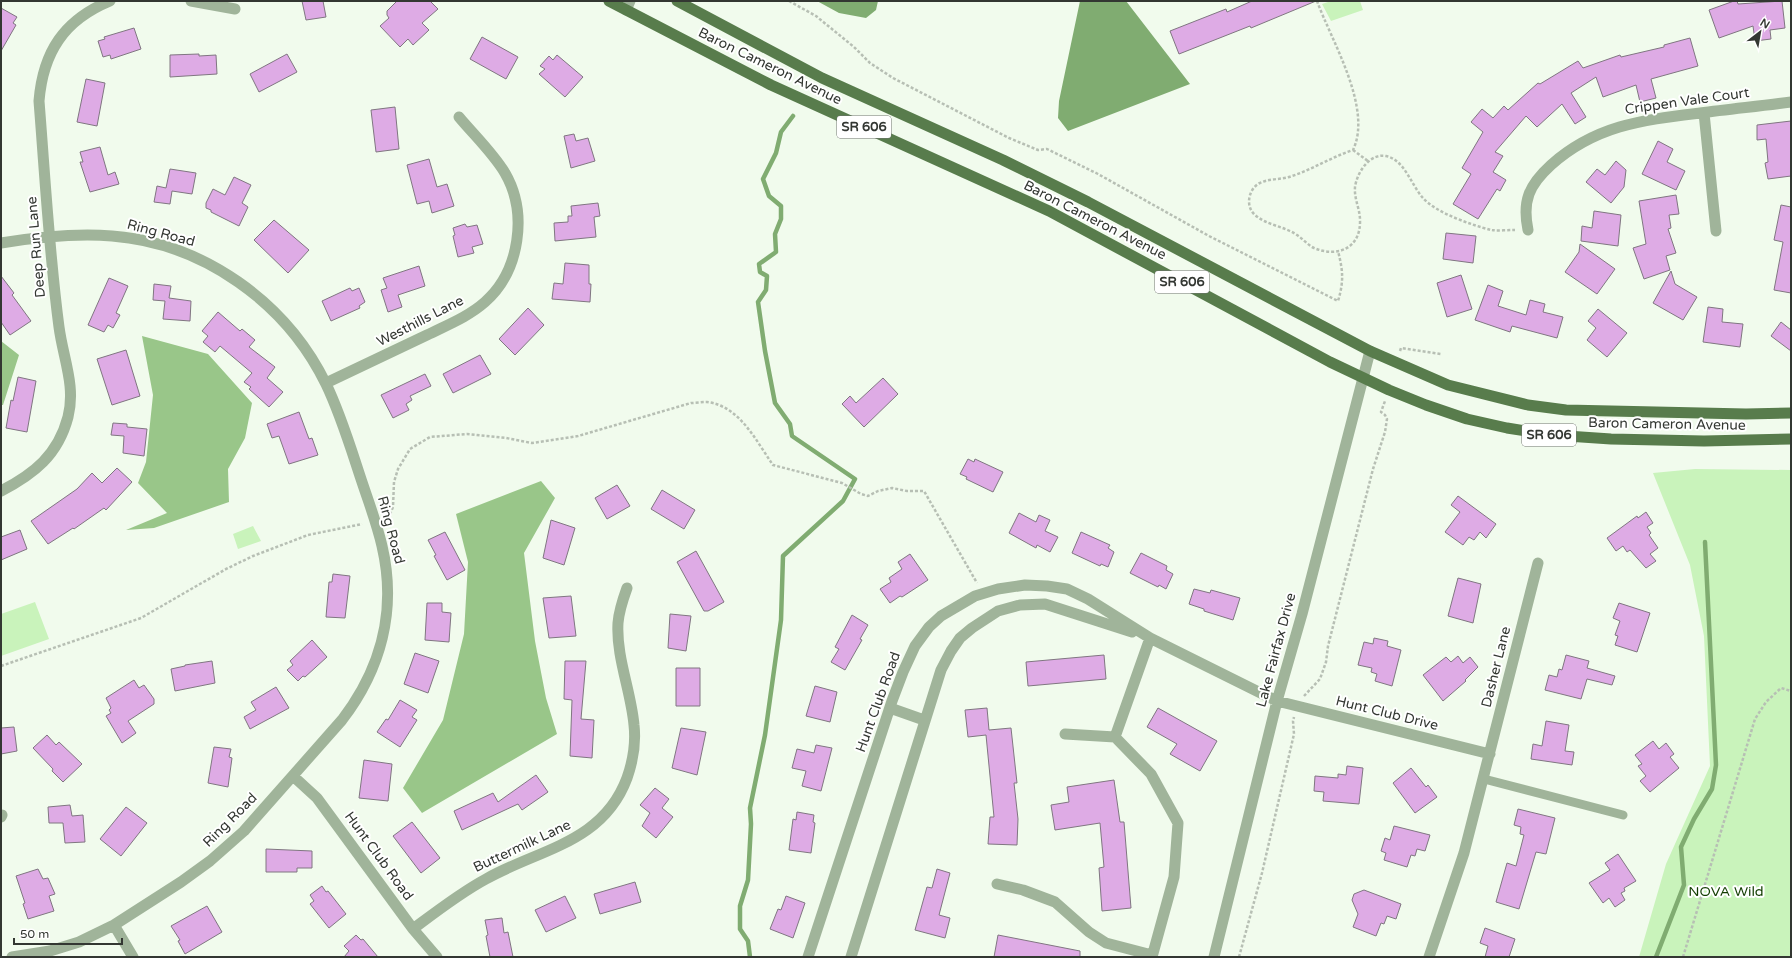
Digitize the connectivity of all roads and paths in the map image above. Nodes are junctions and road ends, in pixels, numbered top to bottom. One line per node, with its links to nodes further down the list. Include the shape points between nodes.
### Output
1 (110, 1): 16 (street, Deep Run Lane, via 83,15 65,31 54,46 41,82 39,101)
2 (192, 1): 8 (street)
3 (609, 1): 7 (main road, Baron Cameron Avenue / SR 606)
4 (677, 1): 19 (main road, Baron Cameron Avenue / SR 606, via 822,78 1003,160 1088,202)
5 (789, 1): 18 (path, via 816,16 870,63 893,78 1009,138 1038,150 1047,149 1098,174 1209,236 1338,301 1343,272)
6 (1317, 1): 12 (path, via 1345,67 1357,111 1359,132)
7 (628, 5): 22 (main road, Baron Cameron Avenue / SR 606, via 771,85 1049,210)
8 (235, 10)
9 (1791, 102): 10 (street, Crippen Vale Court)
10 (1704, 113): 14 (street, Crippen Vale Court, via 1632,123 1605,131 1583,142 1540,176 1532,187 1526,200 1525,216); 15 (street)
11 (459, 117): 23 (street, Westhills Lane, via 494,158 513,191 518,230 516,249 509,268 499,286 472,313)
12 (1353, 150): 13 (path); 18 (path, via 1290,177 1258,183 1250,193 1248,202 1254,214 1296,234 1313,247 1325,251)
13 (1368, 161): 14 (path, via 1376,156 1393,159 1403,168 1422,198 1441,211 1492,230); 18 (path, via 1355,187 1360,219 1359,232 1347,249)
14 (1528, 230)
15 (1716, 230)
16 (50, 236): 17 (street, Ring Road); 23 (street, Ring Road, via 114,236 143,241 199,259 250,290 274,311 306,350); 27 (street, Deep Run Lane, via 59,329 70,379 68,417 61,436 38,467)
17 (1, 243)
18 (1338, 251)
19 (1370, 351): 21 (main road, Baron Cameron Avenue / SR 606); 22 (street, Lake Fairfax Drive)
20 (1442, 354): 21 (path, via 1401,348)
21 (1397, 363): 25 (main road, Baron Cameron Avenue / SR 606, via 1448,385 1528,405 1558,409)
22 (1362, 378): 24 (main road, Baron Cameron Avenue / SR 606); 36 (street, Lake Fairfax Drive, via 1304,607)
23 (326, 383): 43 (street, Ring Road, via 375,522 387,573 388,599 380,647 368,679 354,705)
24 (1389, 390): 26 (main road, Baron Cameron Avenue / SR 606, via 1467,419 1552,435 1658,440); 37 (path, via 1381,412 1385,415 1386,425 1326,662 1316,684 1306,693)
25 (1791, 413)
26 (1791, 439)
27 (1, 491)
28 (388, 520): 32 (path, via 393,507 394,482 398,469 410,450 430,437 467,434 532,443 578,436 691,403 707,402 724,407 743,421 773,465 842,483 868,496 892,488 924,491)
29 (362, 524): 34 (path, via 308,536 253,556 141,618)
30 (1538, 563): 42 (street, Dasher Lane)
31 (627, 588): 48 (street, Buttermilk Lane, via 620,606 618,634 634,725 635,746 624,787 613,805 583,834 487,878 463,892)
32 (983, 593): 33 (street, Hunt Club Road, via 1025,585 1067,589 1088,599); 38 (street, Hunt Club Road, via 955,606 929,627 915,646)
33 (1150, 638): 36 (street, Hunt Club Road); 39 (street, Hunt Club Road, via 1045,604 1020,605 998,611 972,628 951,650 941,670); 41 (street)
34 (1, 666)
35 (1791, 692): 58 (path, via 1781,688 1766,702 1755,719)
36 (1277, 701): 37 (street, Hunt Club Drive); 55 (street, Lake Fairfax Drive)
37 (1298, 706): 42 (street, Hunt Club Drive); 56 (path, via 1262,874)
38 (890, 708): 39 (street); 53 (street, Hunt Club Road)
39 (924, 720): 54 (street, Hunt Club Road)
40 (1065, 734): 41 (street)
41 (1115, 737): 49 (street, via 1151,774 1178,823 1174,877)
42 (1490, 754): 44 (street, Dasher Lane)
43 (293, 776): 47 (street, Ring Road, via 244,831 210,861); 48 (street, Hunt Club Road, via 317,798)
44 (1484, 779): 45 (lane); 57 (street, Dasher Lane, via 1464,854)
45 (1623, 815)
46 (997, 884): 49 (street, via 1055,902 1089,932 1106,943)
47 (114, 925): 50 (street, Ring Road, via 64,947); 51 (street)
48 (413, 929): 52 (street, Hunt Club Road)
49 (1152, 956)
50 (12, 957)
51 (133, 957)
52 (438, 957)
53 (808, 957)
54 (851, 957)
55 (1214, 957)
56 (1239, 957)
57 (1429, 957)
58 (1683, 957)

